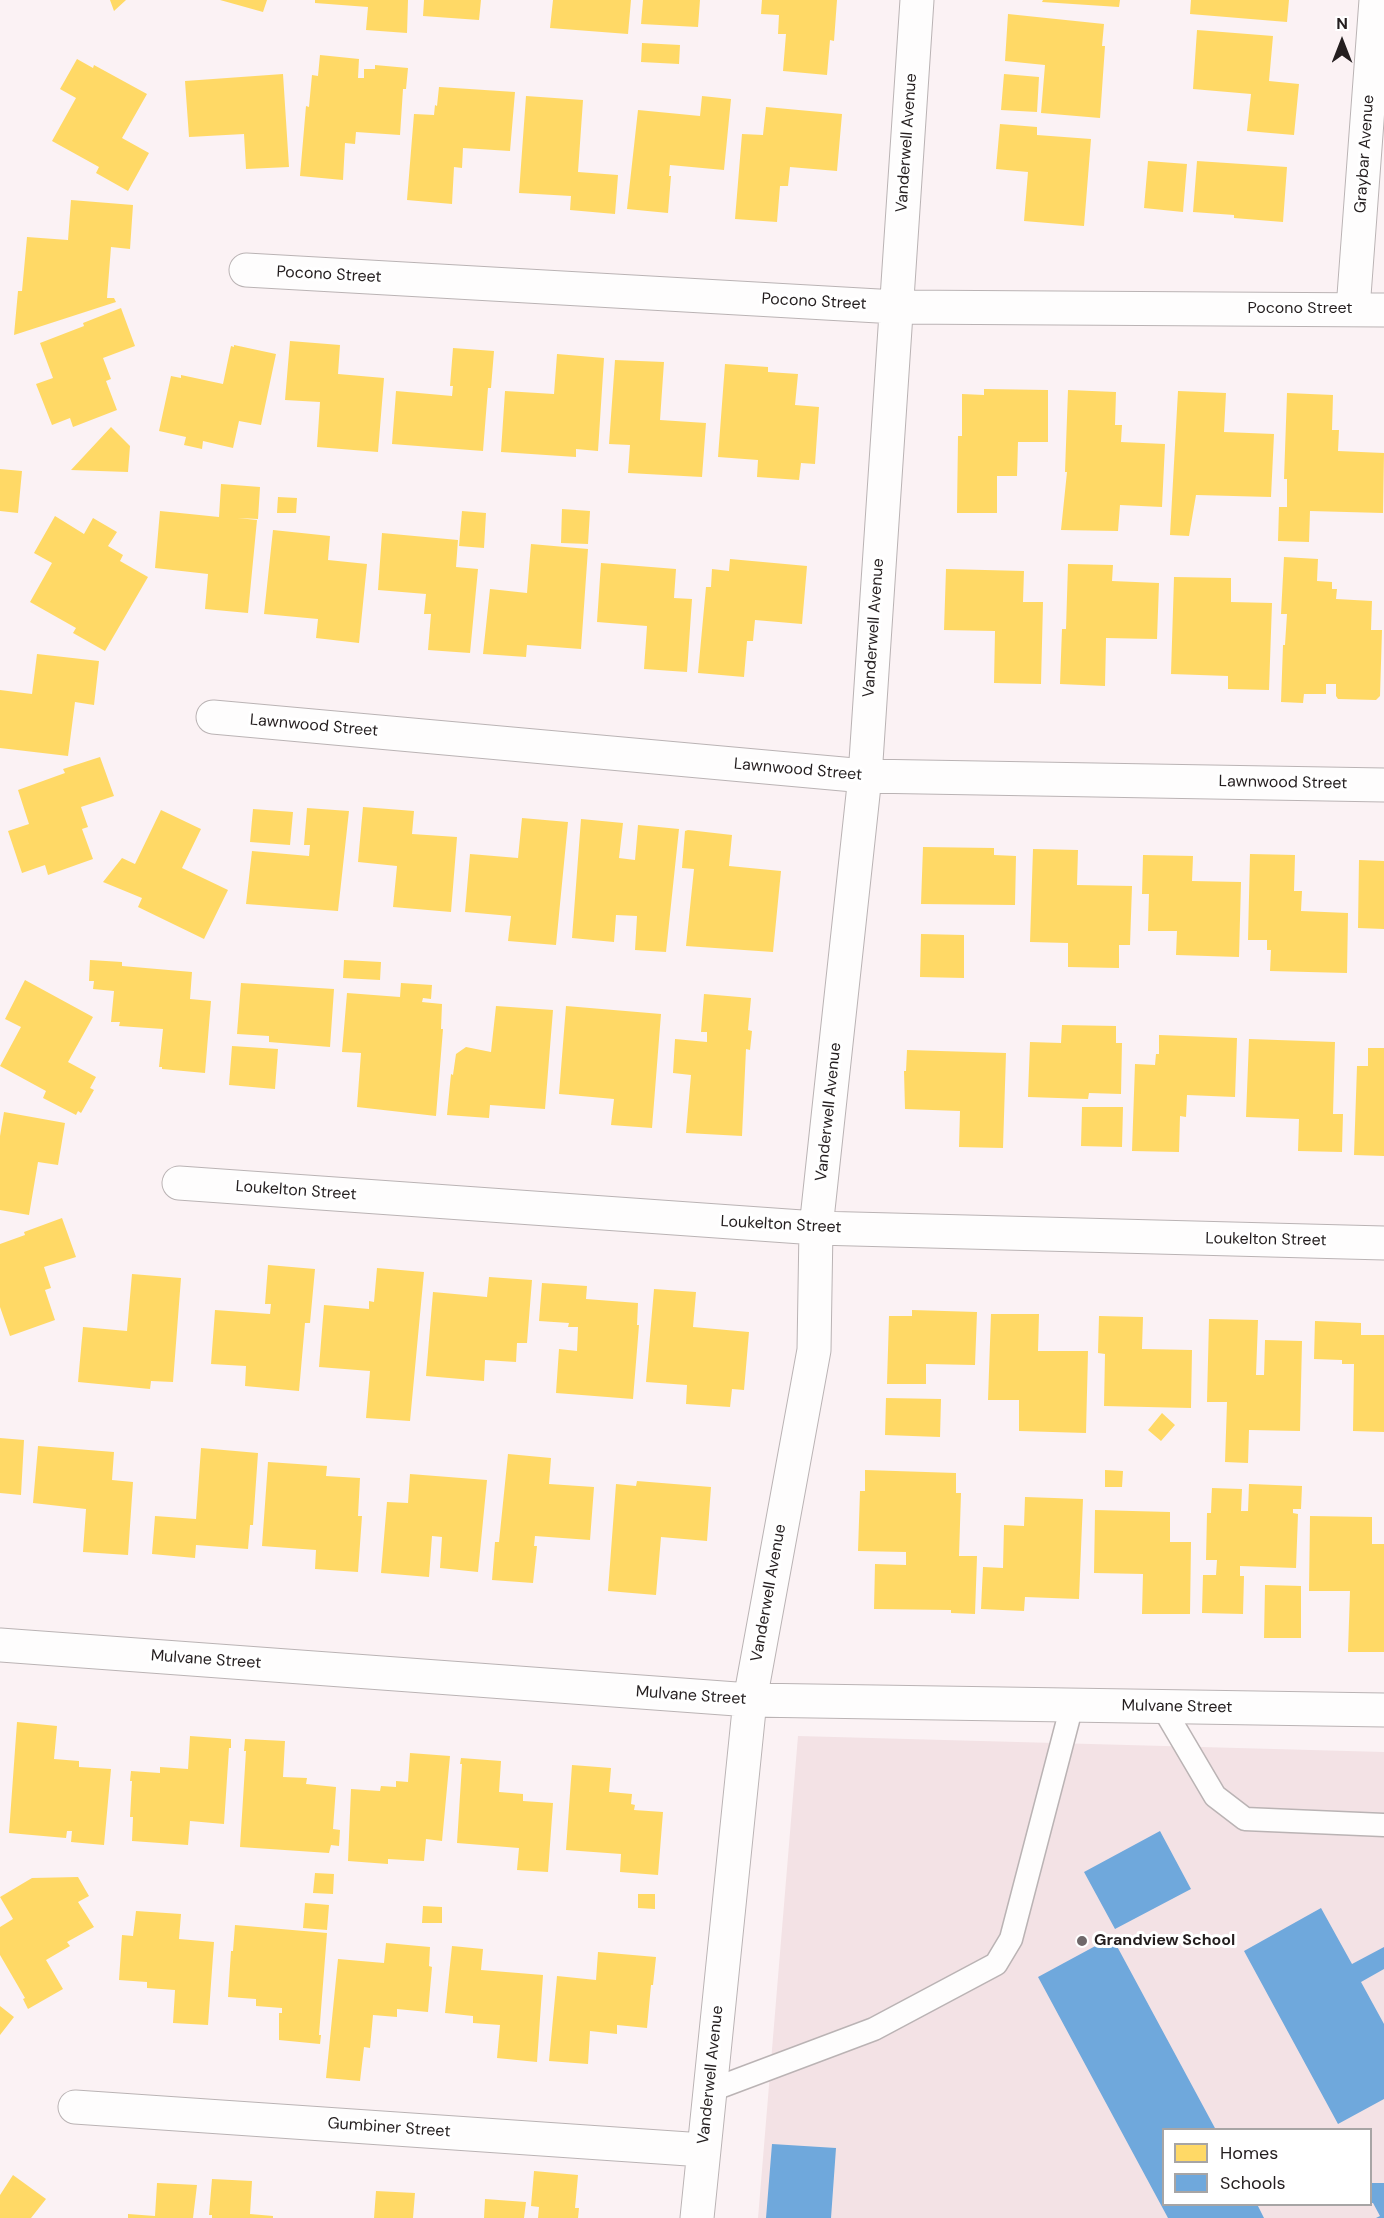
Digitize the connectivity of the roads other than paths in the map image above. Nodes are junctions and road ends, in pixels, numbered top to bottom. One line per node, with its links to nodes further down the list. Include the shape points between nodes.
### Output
1 (916, 0): 4 (street, Vanderwell Avenue)
2 (1376, 0): 5 (street, Graybar Avenue)
3 (246, 270): 4 (street, Pocono Street)
4 (896, 307): 5 (street, Pocono Street); 7 (street, Vanderwell Avenue)
5 (1369, 310)
6 (213, 717): 7 (street, Lawnwood Street)
7 (865, 776): 8 (street, Lawnwood Street); 10 (street, Vanderwell Avenue)
8 (1384, 785)
9 (178, 1183): 10 (street, Loukelton Street)
10 (816, 1228): 11 (street, Loukelton Street); 13 (street, Vanderwell Avenue, via 813,1350)
11 (1384, 1242)
12 (0, 1645): 13 (street, Mulvane Street)
13 (750, 1701): 14 (street, Mulvane Street); 18 (street, Vanderwell Avenue)
14 (1072, 1705): 15 (street, Mulvane Street); 18 (lane, via 1011,1939 996,1964 874,2029)
15 (1162, 1706): 16 (street, Mulvane Street); 17 (lane, via 1215,1796 1245,1819)
16 (1384, 1710)
17 (1384, 1825)
18 (709, 2091): 20 (street, Vanderwell Avenue)
19 (75, 2107): 20 (street, Gumbiner Street)
20 (703, 2150): 21 (street, Vanderwell Avenue)
21 (698, 2218)

